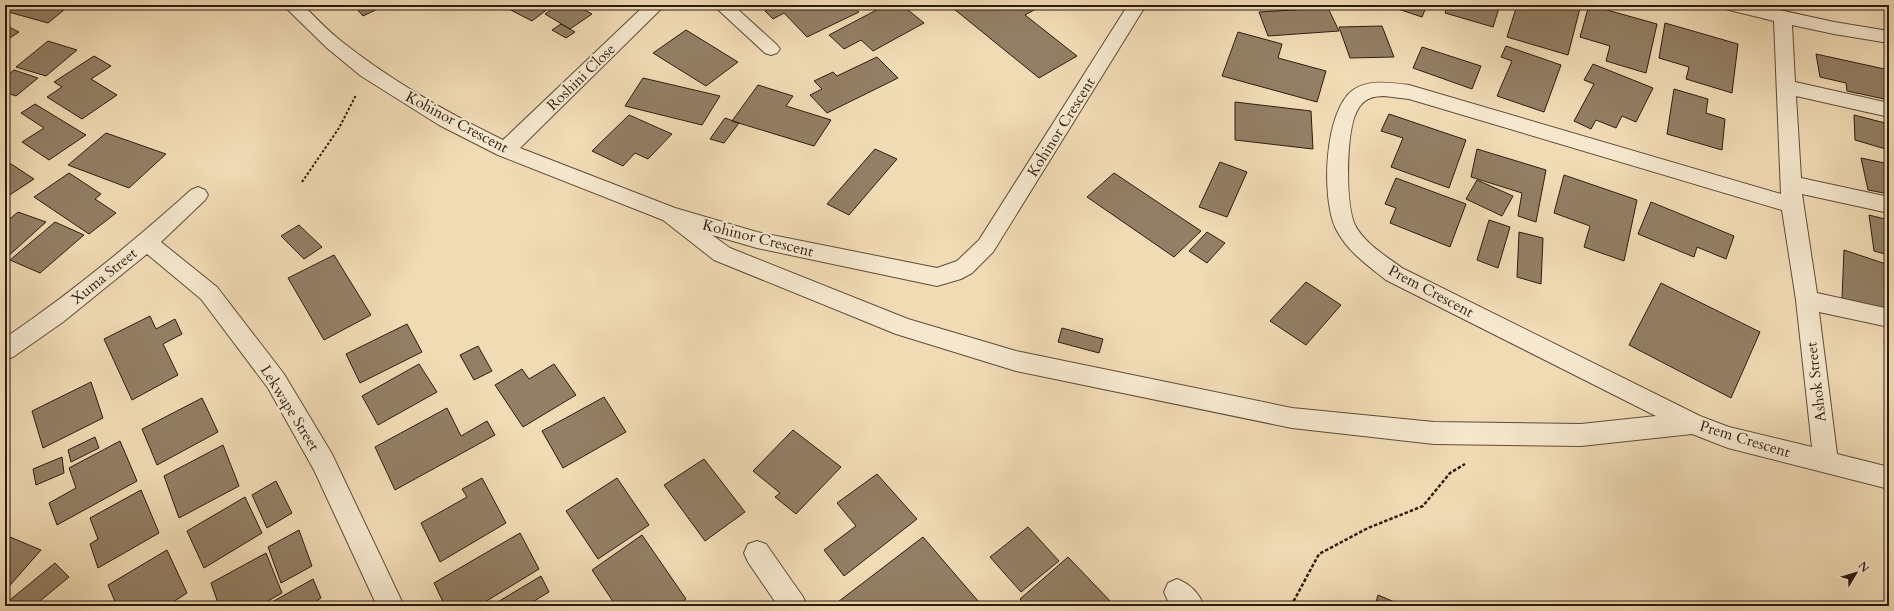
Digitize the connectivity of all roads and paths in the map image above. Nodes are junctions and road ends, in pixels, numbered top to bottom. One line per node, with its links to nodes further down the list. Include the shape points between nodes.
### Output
1 (292, 5): 9 (street, Kohinor Crescent, via 333,44)
2 (656, 5): 12 (street, Roshini Close)
3 (722, 5): 8 (street)
4 (1137, 5): 18 (street, Kohinor Crescent, via 986,246 966,268 937,277 757,240)
5 (1730, 5): 6 (street)
6 (1783, 17): 7 (street); 10 (street, Ashok Street)
7 (1889, 37)
8 (771, 49)
9 (368, 71): 12 (street, Kohinor Crescent, via 446,120); 13 (path, via 339,128)
10 (1787, 87): 11 (street); 14 (street, Ashok Street)
11 (1889, 110)
12 (505, 150): 18 (street, Kohinor Crescent)
13 (302, 182)
14 (1791, 184): 16 (street); 17 (street, Ashok Street)
15 (198, 195): 19 (street, Xuma Street)
16 (1889, 204)
17 (1792, 205): 20 (street, Ashok Street); 23 (street, Prem Crescent, via 1409,92 1380,88 1371,90 1357,97 1346,114 1340,151 1339,204 1348,232 1361,248 1394,274)
18 (670, 214): 23 (street, via 722,254 904,327 1016,361 1292,418 1434,433 1581,435)
19 (147, 242): 22 (street, Xuma Street, via 55,316); 28 (street, Lekwape Street, via 209,293 276,381 323,462)
20 (1807, 300): 21 (street); 25 (street, Ashok Street)
21 (1889, 318)
22 (5, 350)
23 (1692, 423): 25 (street, Prem Crescent, via 1728,438)
24 (1469, 461): 30 (path, via 1450,473 1423,506 1368,528 1319,554)
25 (1826, 463): 26 (street, Prem Crescent)
26 (1889, 478)
27 (757, 553): 29 (street)
28 (391, 606)
29 (794, 606)
30 (1291, 606)

